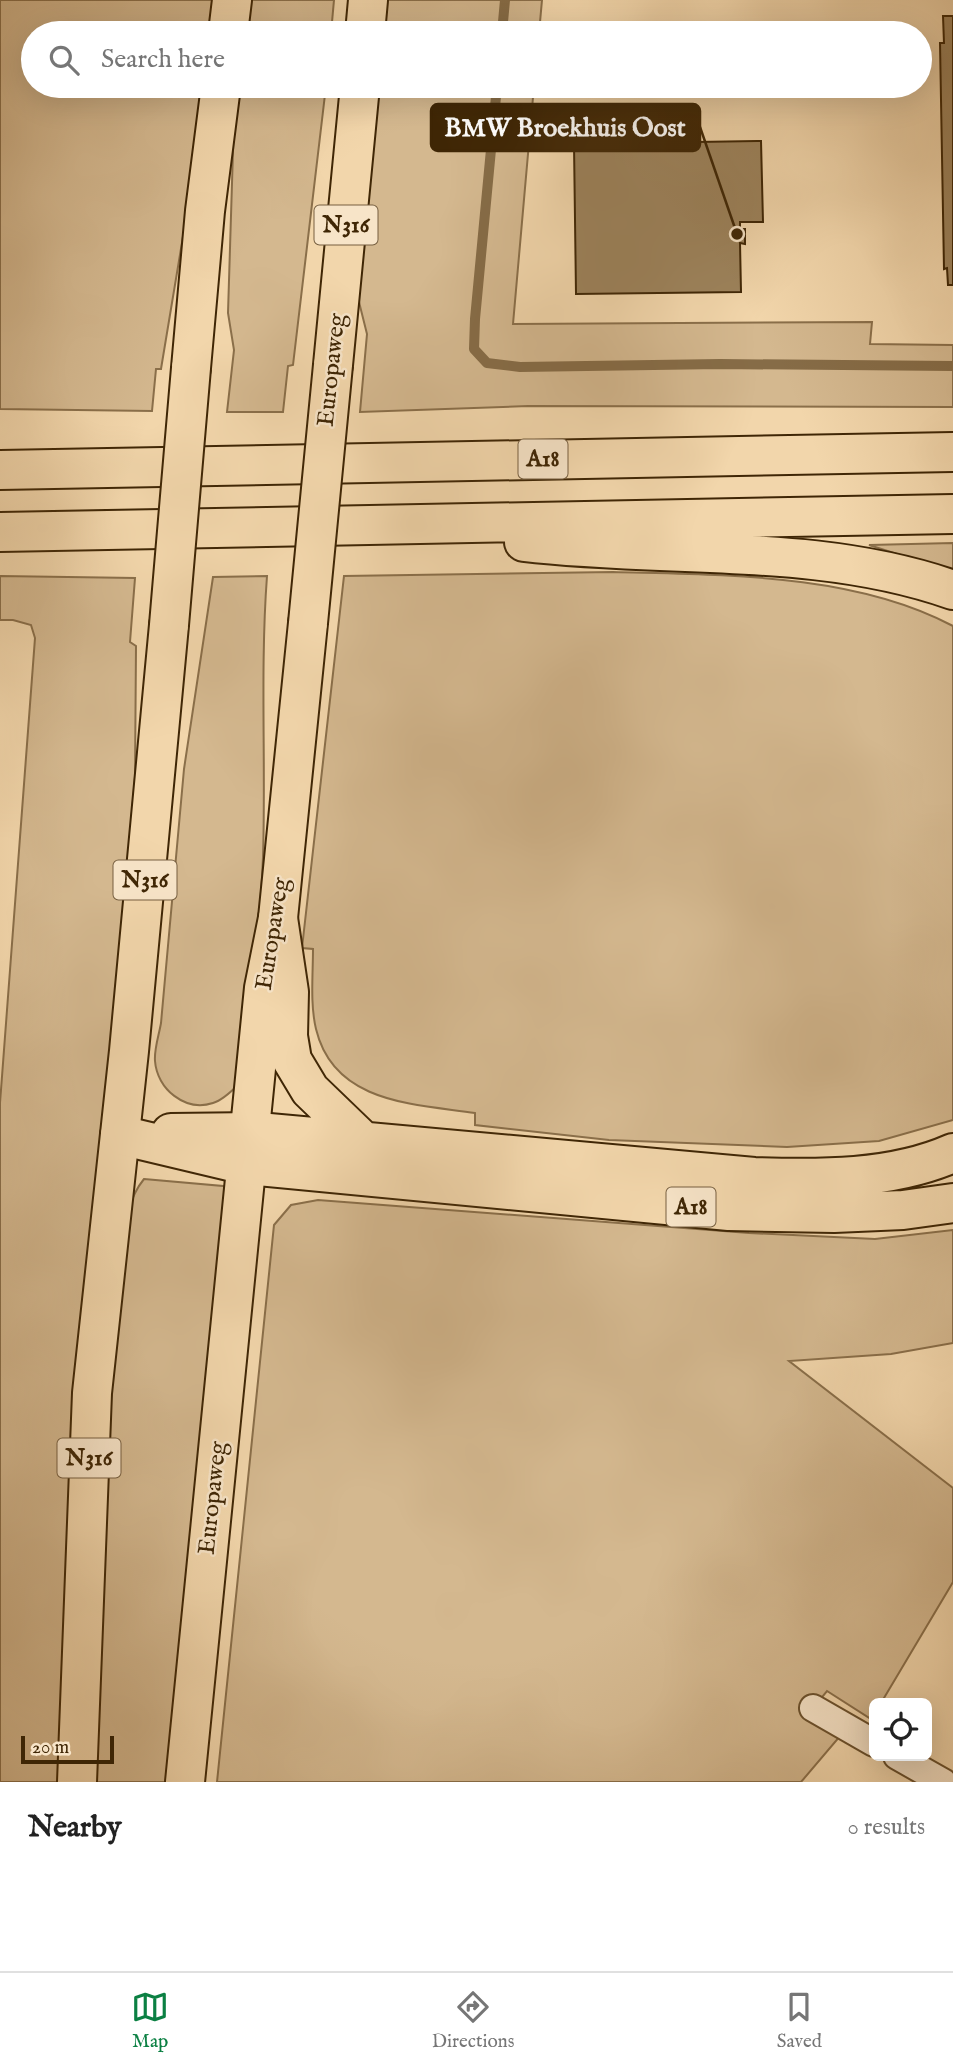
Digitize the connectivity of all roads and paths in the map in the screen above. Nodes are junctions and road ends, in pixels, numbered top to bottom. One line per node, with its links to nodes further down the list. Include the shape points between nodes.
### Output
1 (232, 0): 3 (main road)
2 (368, 0): 4 (main road)
3 (229, 21)
4 (366, 21)
5 (219, 98): 16 (main road, N316, bridge, via 205,211)
6 (359, 98): 15 (main road, Europaweg / N316, bridge)
7 (953, 452): 9 (main road, A18)
8 (0, 455): 9 (main road, A18)
9 (133, 467): 10 (main road, A18)
10 (0, 470)
11 (953, 514): 12 (main road)
12 (387, 525): 13 (main road); 14 (main road, via 581,549 852,564)
13 (0, 532)
14 (953, 590)
15 (278, 918): 17 (main road, via 289,992 292,1060 310,1090); 18 (main road, Europaweg / N316, via 264,988)
16 (120, 1135): 18 (main road, A18); 24 (main road, N316, via 92,1393)
17 (365, 1143): 18 (main road, A18); 19 (main road, A18, via 821,1179 902,1168)
18 (248, 1148): 20 (main road, A18, via 729,1211 834,1213); 25 (main road, Europaweg / N316)
19 (953, 1153)
20 (953, 1203)
21 (813, 1708): 22 (street)
22 (869, 1740)
23 (906, 1761): 26 (street)
24 (77, 1782)
25 (185, 1782)
26 (943, 1782)

